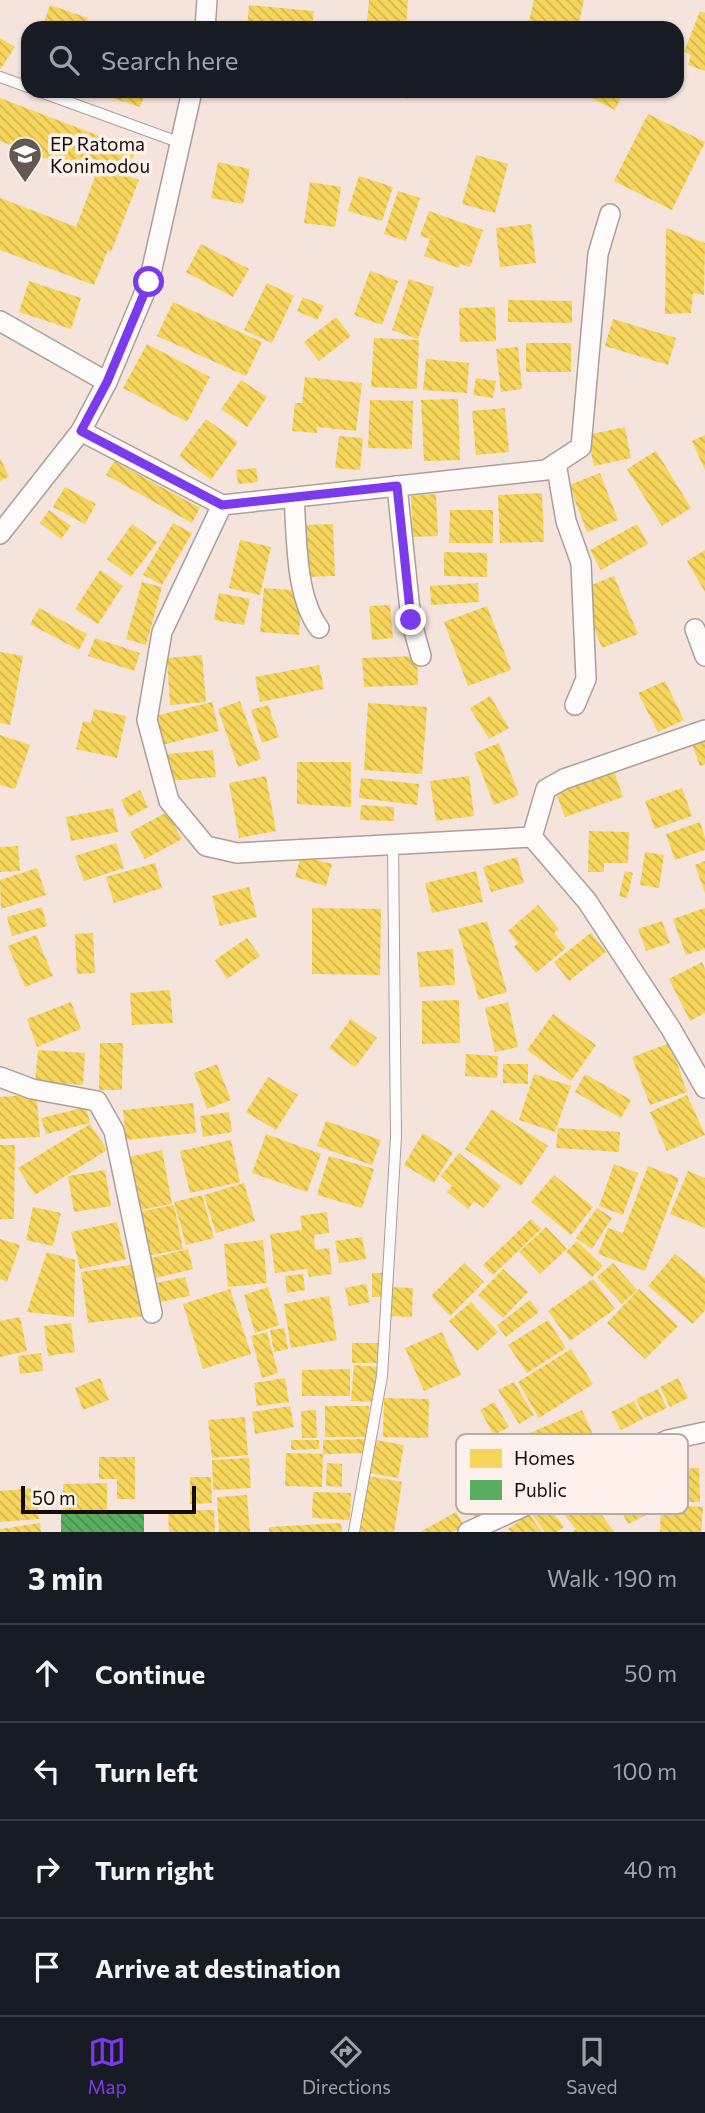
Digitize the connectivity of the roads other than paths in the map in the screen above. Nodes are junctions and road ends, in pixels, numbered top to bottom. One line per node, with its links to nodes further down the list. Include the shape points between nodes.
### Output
1 (207, 0): 2 (street)
2 (206, 21)
3 (0, 77): 4 (lane)
4 (21, 85)
5 (57, 98): 7 (lane)
6 (191, 98): 7 (street)
7 (181, 143): 10 (street, via 149,282)
8 (610, 215): 12 (street, via 598,254 581,447)
9 (0, 321): 10 (street)
10 (107, 382): 11 (street)
11 (81, 431): 15 (street); 16 (street)
12 (556, 463): 13 (street, via 546,470); 21 (street, via 566,521 581,564 586,679)
13 (397, 486): 14 (street); 19 (street, via 411,620)
14 (294, 498): 15 (street); 17 (street, via 302,591)
15 (222, 505): 24 (street, via 162,632 146,720 169,802 206,846 237,853)
16 (0, 534)
17 (319, 628)
18 (695, 629): 20 (street)
19 (421, 656)
20 (705, 656)
21 (575, 705)
22 (705, 730): 23 (street, via 546,789)
23 (532, 837): 24 (street); 26 (street, via 587,901)
24 (393, 846): 29 (lane, via 396,1150 382,1376)
25 (0, 1077): 27 (street, via 32,1089 96,1101 114,1131)
26 (705, 1088)
27 (152, 1312)
28 (507, 1514): 30 (street)
29 (354, 1532)
30 (468, 1532)

